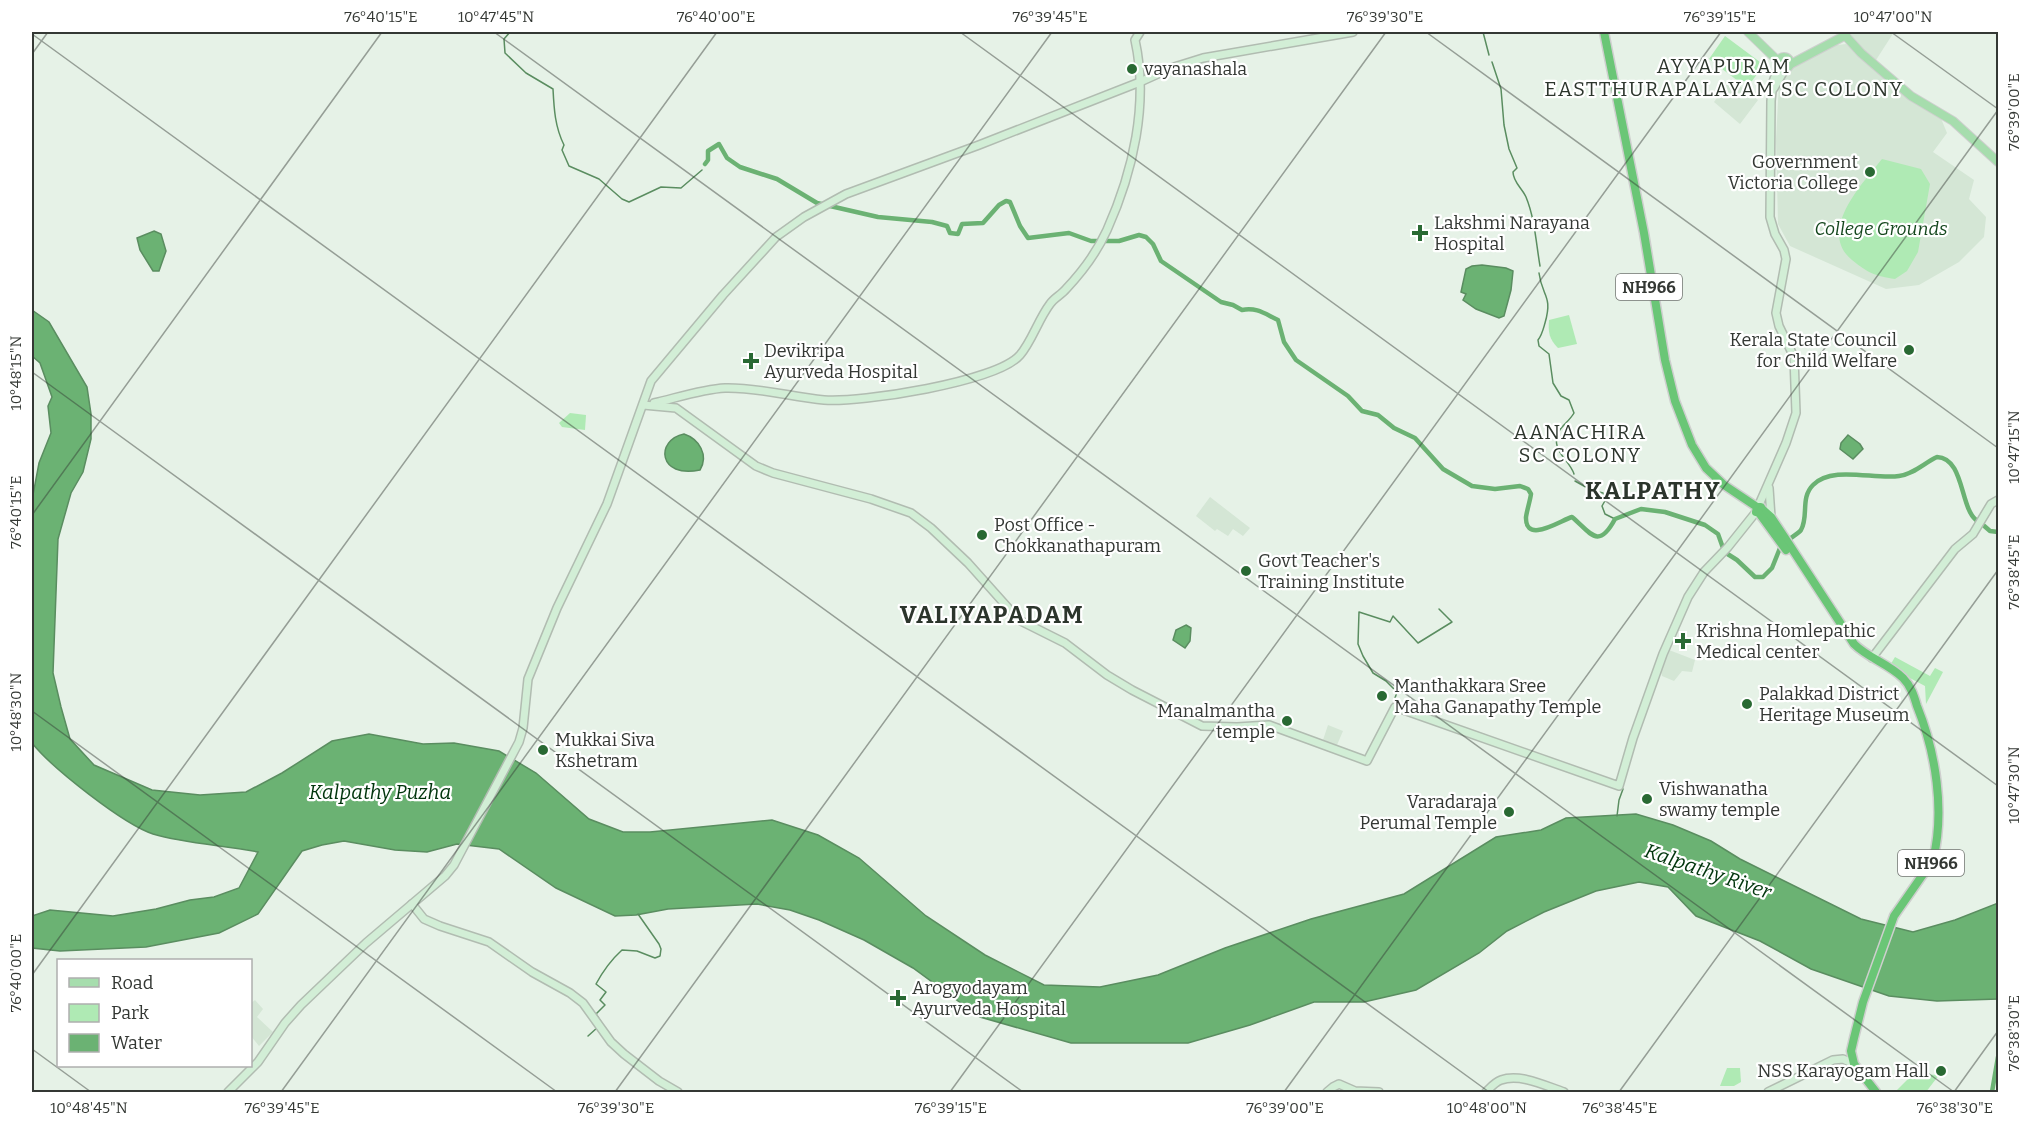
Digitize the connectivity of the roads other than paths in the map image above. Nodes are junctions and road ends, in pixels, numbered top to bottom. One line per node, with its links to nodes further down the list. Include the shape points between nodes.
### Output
1 (1140, 32): 9 (street, via 1135,40)
2 (1353, 32): 9 (street, via 1203,58)
3 (1599, 32): 14 (highway, NH966, via 1641,242 1660,361 1674,412 1702,471 1728,495)
4 (1604, 32): 14 (highway, NH966, via 1675,401 1692,445 1706,468)
5 (1748, 32): 8 (main road)
6 (1754, 32): 8 (main road)
7 (1844, 32): 8 (main road); 10 (main road, via 1861,53 1911,96 1953,122)
8 (1784, 63): 12 (street, via 1772,90 1770,216 1786,259 1776,313 1794,357 1796,413)
9 (1140, 82): 11 (street, via 837,199 787,228 760,253 659,370); 11 (street, via 1137,133 1113,218 1098,250 1051,302 1020,356 994,371 946,384 854,400 724,388)
10 (1998, 162)
11 (643, 405): 14 (street, via 676,408 756,466 773,473 911,513 968,563 1019,620 1065,643 1132,690 1202,726 1269,725 1367,761 1395,707 1619,786 1663,654 1688,597 1704,572); 18 (street, via 607,504 528,679 523,728 516,750 454,865)
12 (1770, 479): 14 (street); 15 (street)
13 (1998, 500): 16 (street, via 1984,513 1973,534 1955,549)
14 (1758, 510): 15 (highway, NH966); 17 (highway, NH966, via 1854,647 1900,679)
15 (1771, 518): 16 (highway, NH966, via 1846,634)
16 (1872, 658): 17 (highway, NH966, via 1902,677)
17 (1914, 698): 19 (highway, NH966, via 1936,781 1935,850 1933,860 1894,916 1863,1002)
18 (412, 904): 22 (street, via 301,1005 258,1062); 23 (street, via 424,919 489,942 570,993 583,1003 624,1054)
19 (1851, 1051): 20 (street); 21 (highway, NH966)
20 (1833, 1060): 21 (street); 28 (street)
21 (1854, 1064): 29 (highway, NH966)
22 (228, 1092)
23 (678, 1092)
24 (1327, 1092): 25 (street, via 1339,1084 1355,1091)
25 (1378, 1092)
26 (1486, 1092): 27 (street, via 1495,1083 1510,1078)
27 (1564, 1092)
28 (1768, 1092)
29 (1876, 1092)

